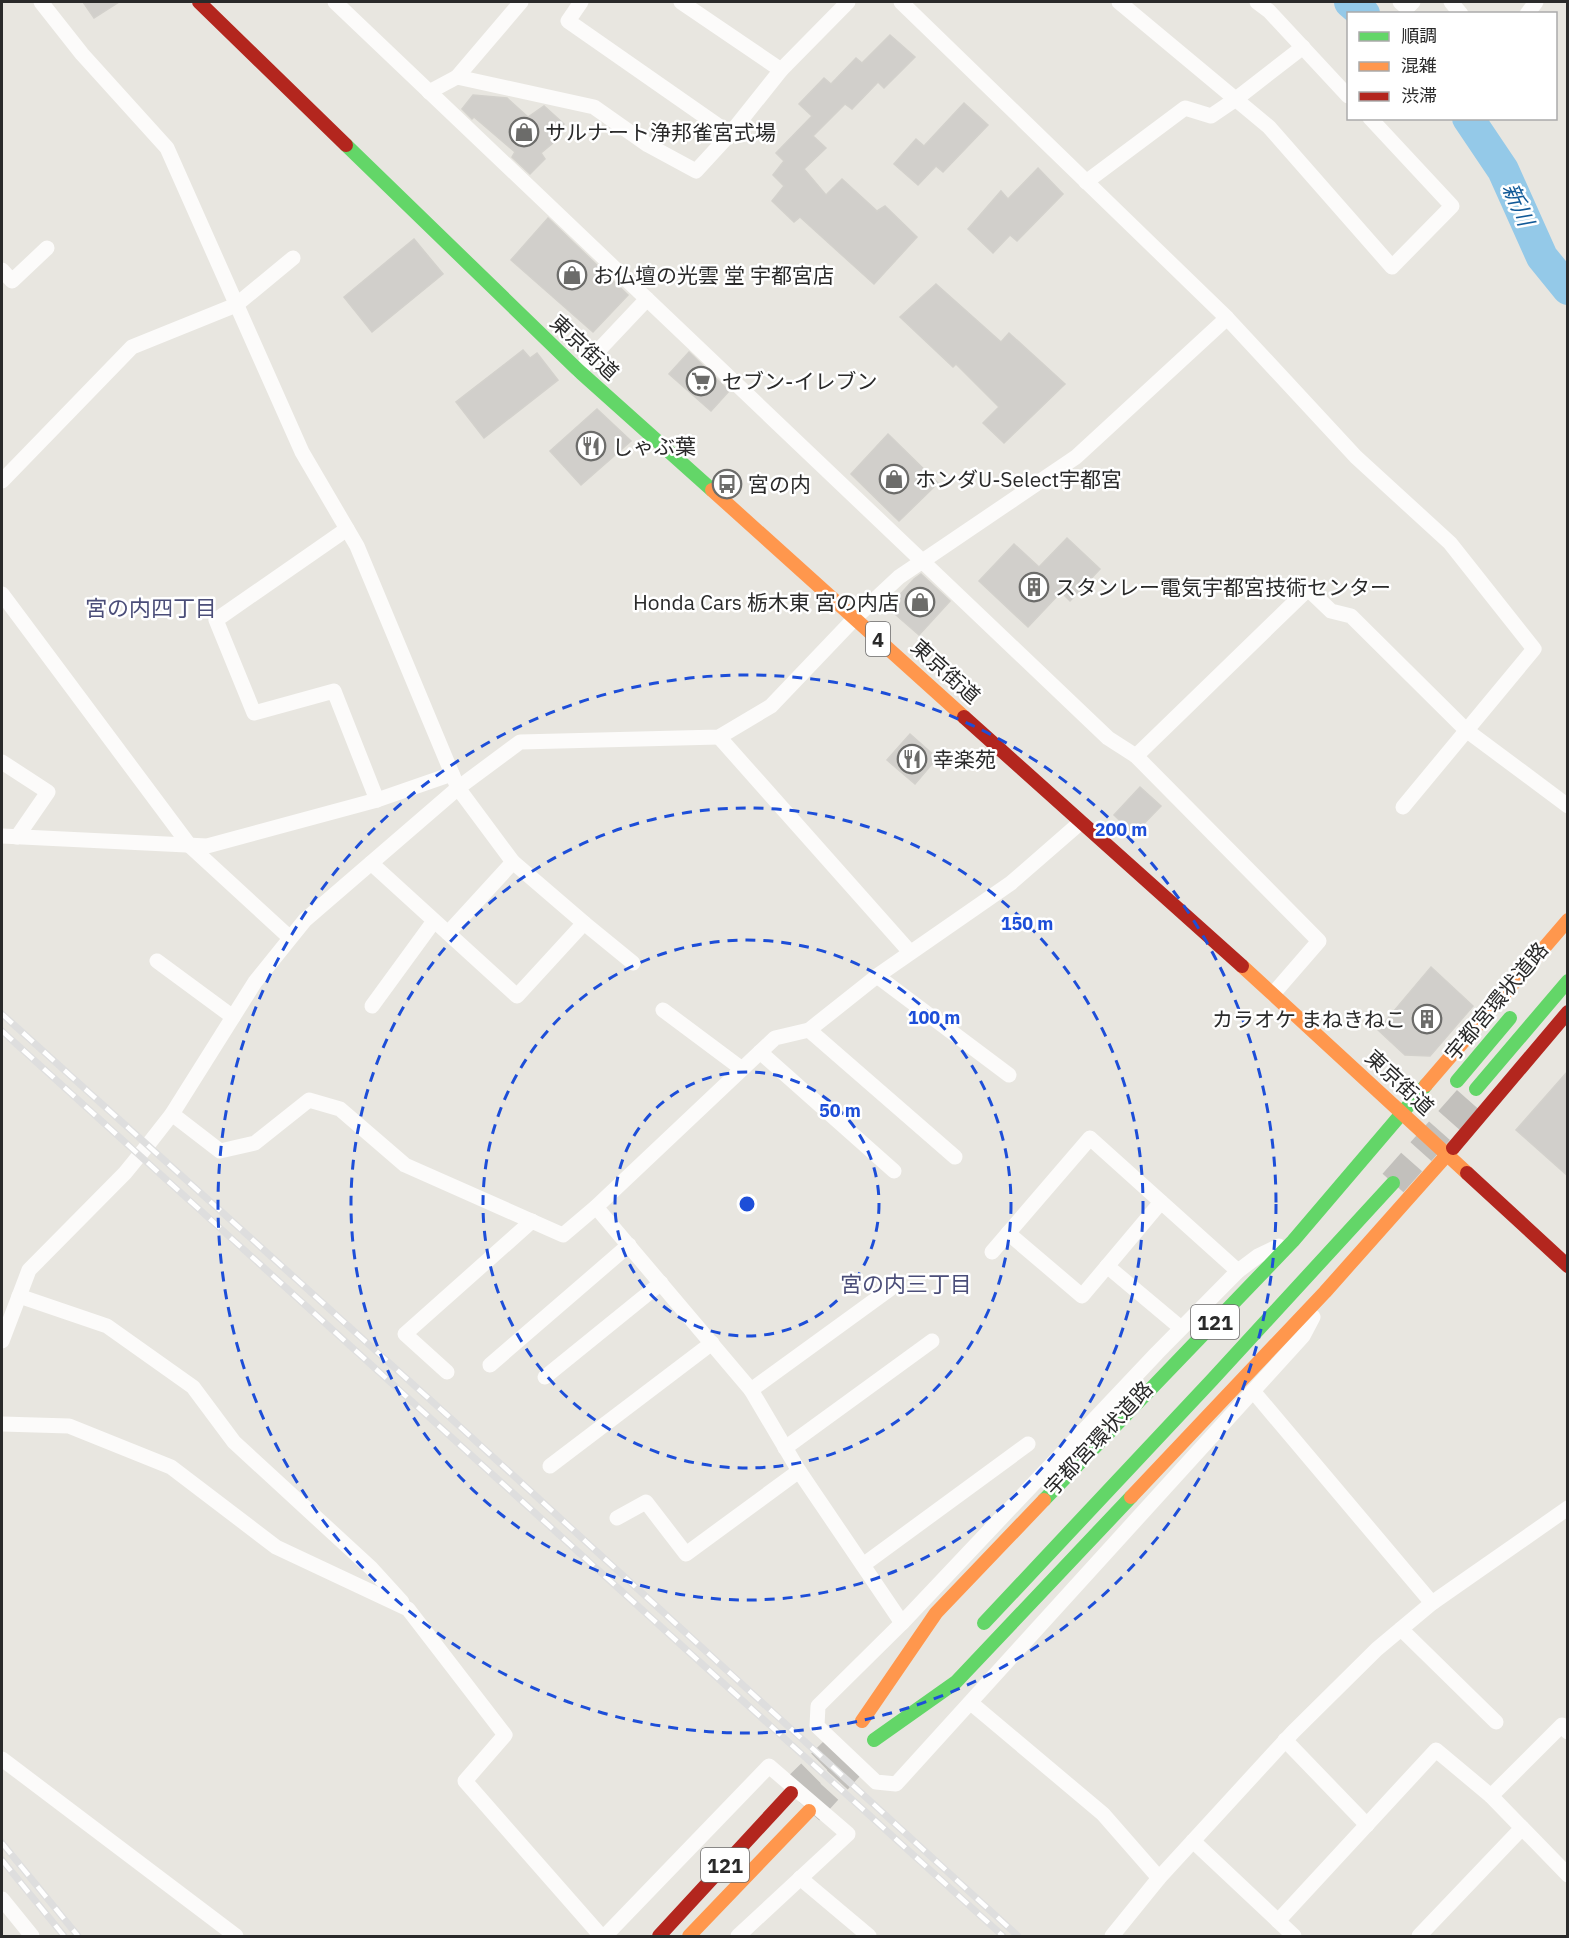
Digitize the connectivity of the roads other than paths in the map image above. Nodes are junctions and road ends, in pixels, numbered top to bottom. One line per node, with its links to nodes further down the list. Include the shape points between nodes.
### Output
1 (41, 2): 26 (street, via 167,148)
2 (199, 2): 28 (highway, 東京街道 / 4)
3 (335, 2): 16 (street)
4 (521, 2): 15 (street)
5 (581, 2): 20 (street, via 568,21)
6 (681, 2): 14 (street)
7 (848, 2): 14 (street)
8 (901, 2): 21 (street)
9 (1119, 2): 18 (street)
10 (1257, 2): 13 (street)
11 (1400, 2): 12 (street, via 1407,8)
12 (1413, 2)
13 (1303, 47): 17 (street); 18 (street)
14 (781, 70): 20 (street)
15 (458, 77): 16 (street); 20 (street, via 594,107 648,145 696,171)
16 (429, 92): 25 (street)
17 (1347, 95)
18 (1236, 99): 19 (street, via 1269,127 1392,267 1452,206); 21 (street, via 1211,116 1185,108)
19 (1372, 120)
20 (730, 134)
21 (1086, 182): 27 (street)
22 (47, 248): 24 (street, via 12,281)
23 (293, 258): 26 (street)
24 (2, 270)
25 (647, 299): 28 (street); 31 (street)
26 (236, 305): 29 (street, via 132,347); 30 (street, via 302,452)
27 (1227, 318): 31 (street, via 1076,457); 34 (street, via 1356,457 1450,543 1534,649)
28 (579, 371): 33 (highway, 東京街道 / 4)
29 (2, 481)
30 (347, 529): 38 (street); 40 (street, via 216,620 254,713 334,691)
31 (922, 561): 33 (street); 36 (street, via 1108,738)
32 (2, 594): 45 (street)
33 (855, 618): 35 (street, via 771,706); 43 (highway, 東京街道 / 4)
34 (1466, 730): 36 (street, via 1351,616 1331,611 1308,589); 41 (street); 42 (street)
35 (719, 737): 39 (street, via 520,742); 53 (street)
36 (1136, 756): 58 (street, via 1319,941)
37 (2, 762): 44 (street, via 48,792)
38 (452, 774): 39 (street); 40 (street)
39 (458, 788): 46 (street); 47 (street)
40 (377, 800): 45 (street, via 207,846)
41 (1568, 806)
42 (1403, 807)
43 (1081, 822): 53 (street, via 1011,883); 58 (highway, 東京街道 / 4)
44 (9, 837): 45 (street)
45 (190, 846): 52 (street)
46 (513, 862): 50 (street); 51 (street)
47 (371, 863): 49 (street); 52 (street)
48 (1568, 920): 70 (highway, 121)
49 (434, 921): 51 (street); 60 (street)
50 (584, 924): 51 (street, via 517,996); 55 (street)
51 (448, 933)
52 (289, 937): 63 (street)
53 (910, 952): 56 (street)
54 (156, 961): 63 (street)
55 (633, 963)
56 (877, 976): 64 (street); 67 (street)
57 (1568, 981): 69 (highway, 宇都宮環状道路)
58 (1273, 994): 70 (highway, 東京街道 / 4)
59 (1522, 1003): 68 (highway, 宇都宮環状道路)
60 (372, 1006)
61 (663, 1010): 66 (street)
62 (1568, 1012): 72 (highway, 121)
63 (233, 1017): 71 (street)
64 (809, 1030): 65 (street, via 775,1038); 73 (street)
65 (760, 1052): 66 (street); 74 (street)
66 (742, 1069): 77 (street)
67 (1009, 1075)
68 (1457, 1081)
69 (1473, 1093)
70 (1403, 1113): 72 (highway, 東京街道 / 4); 80 (highway, 121)
71 (172, 1114): 78 (street, via 220,1151 255,1143 309,1100 340,1109 405,1165); 91 (street, via 125,1173 29,1270)
72 (1447, 1155): 85 (highway, 東京街道 / 4); 90 (highway, 121)
73 (955, 1157)
74 (894, 1171)
75 (1393, 1183): 113 (highway, 宇都宮環状道路 / 121)
76 (1161, 1202): 79 (street, via 1090,1138); 84 (street); 87 (street)
77 (596, 1207): 78 (street, via 563,1235); 82 (street)
78 (532, 1221): 97 (street, via 405,1334)
79 (1008, 1233): 83 (street); 84 (street, via 1082,1296)
80 (1293, 1241): 87 (street, via 1257,1256); 117 (highway, 121, via 936,1613)
81 (1309, 1244): 86 (highway)
82 (629, 1245): 88 (street); 96 (street)
83 (992, 1252)
84 (1107, 1266): 92 (street)
85 (1568, 1266)
86 (1285, 1270)
87 (1238, 1271): 92 (street)
88 (661, 1283): 95 (street); 98 (street)
89 (891, 1289): 99 (street)
90 (1325, 1292): 100 (street, via 1304,1336); 121 (highway, 121, via 956,1682)
91 (19, 1296): 93 (street); 110 (street, via 107,1326 193,1387 234,1442 370,1568)
92 (1181, 1328): 111 (street)
93 (2, 1341)
94 (932, 1341): 103 (street)
95 (712, 1343): 99 (street); 104 (street)
96 (490, 1365)
97 (447, 1372)
98 (545, 1377)
99 (751, 1390): 103 (street)
100 (1253, 1391): 109 (street); 116 (street)
101 (2, 1424): 110 (street, via 69,1426 171,1467 276,1547)
102 (1028, 1444): 108 (street)
103 (785, 1448): 105 (street)
104 (550, 1466)
105 (799, 1471): 107 (street, via 686,1554 646,1502); 108 (street)
106 (1568, 1508): 109 (street)
107 (617, 1518)
108 (863, 1565): 111 (street)
109 (1432, 1603): 112 (street)
110 (408, 1609): 138 (street, via 506,1735 465,1781)
111 (902, 1623): 116 (street, via 819,1706 817,1726 876,1782 896,1784)
112 (1401, 1629): 118 (street); 122 (street)
113 (975, 1633)
114 (927, 1652): 117 (highway, 121)
115 (920, 1692): 121 (highway, 121)
116 (971, 1703): 133 (street, via 1102,1814)
117 (862, 1721): 120 (highway, 121)
118 (1496, 1722)
119 (1568, 1732): 126 (street, via 1562,1725)
120 (851, 1733)
121 (874, 1740): 123 (highway, 121)
122 (1285, 1740): 128 (street); 130 (street)
123 (863, 1752)
124 (2, 1759): 137 (street)
125 (791, 1793): 139 (highway, 121)
126 (1491, 1796): 128 (street, via 1437,1750); 129 (street)
127 (809, 1811): 140 (highway, 121)
128 (1367, 1825): 135 (street)
129 (1522, 1828): 131 (street); 145 (street)
130 (1193, 1841): 133 (street); 135 (street)
131 (1568, 1875)
132 (800, 1878): 138 (street, via 848,1834 769,1766); 141 (street); 142 (street)
133 (1160, 1878): 143 (street)
134 (2, 1899): 136 (street)
135 (1278, 1921): 144 (street)
136 (32, 1936)
137 (237, 1936)
138 (603, 1936)
139 (659, 1936)
140 (689, 1936)
141 (738, 1936)
142 (869, 1936)
143 (1112, 1936)
144 (1294, 1936)
145 (1419, 1936)

